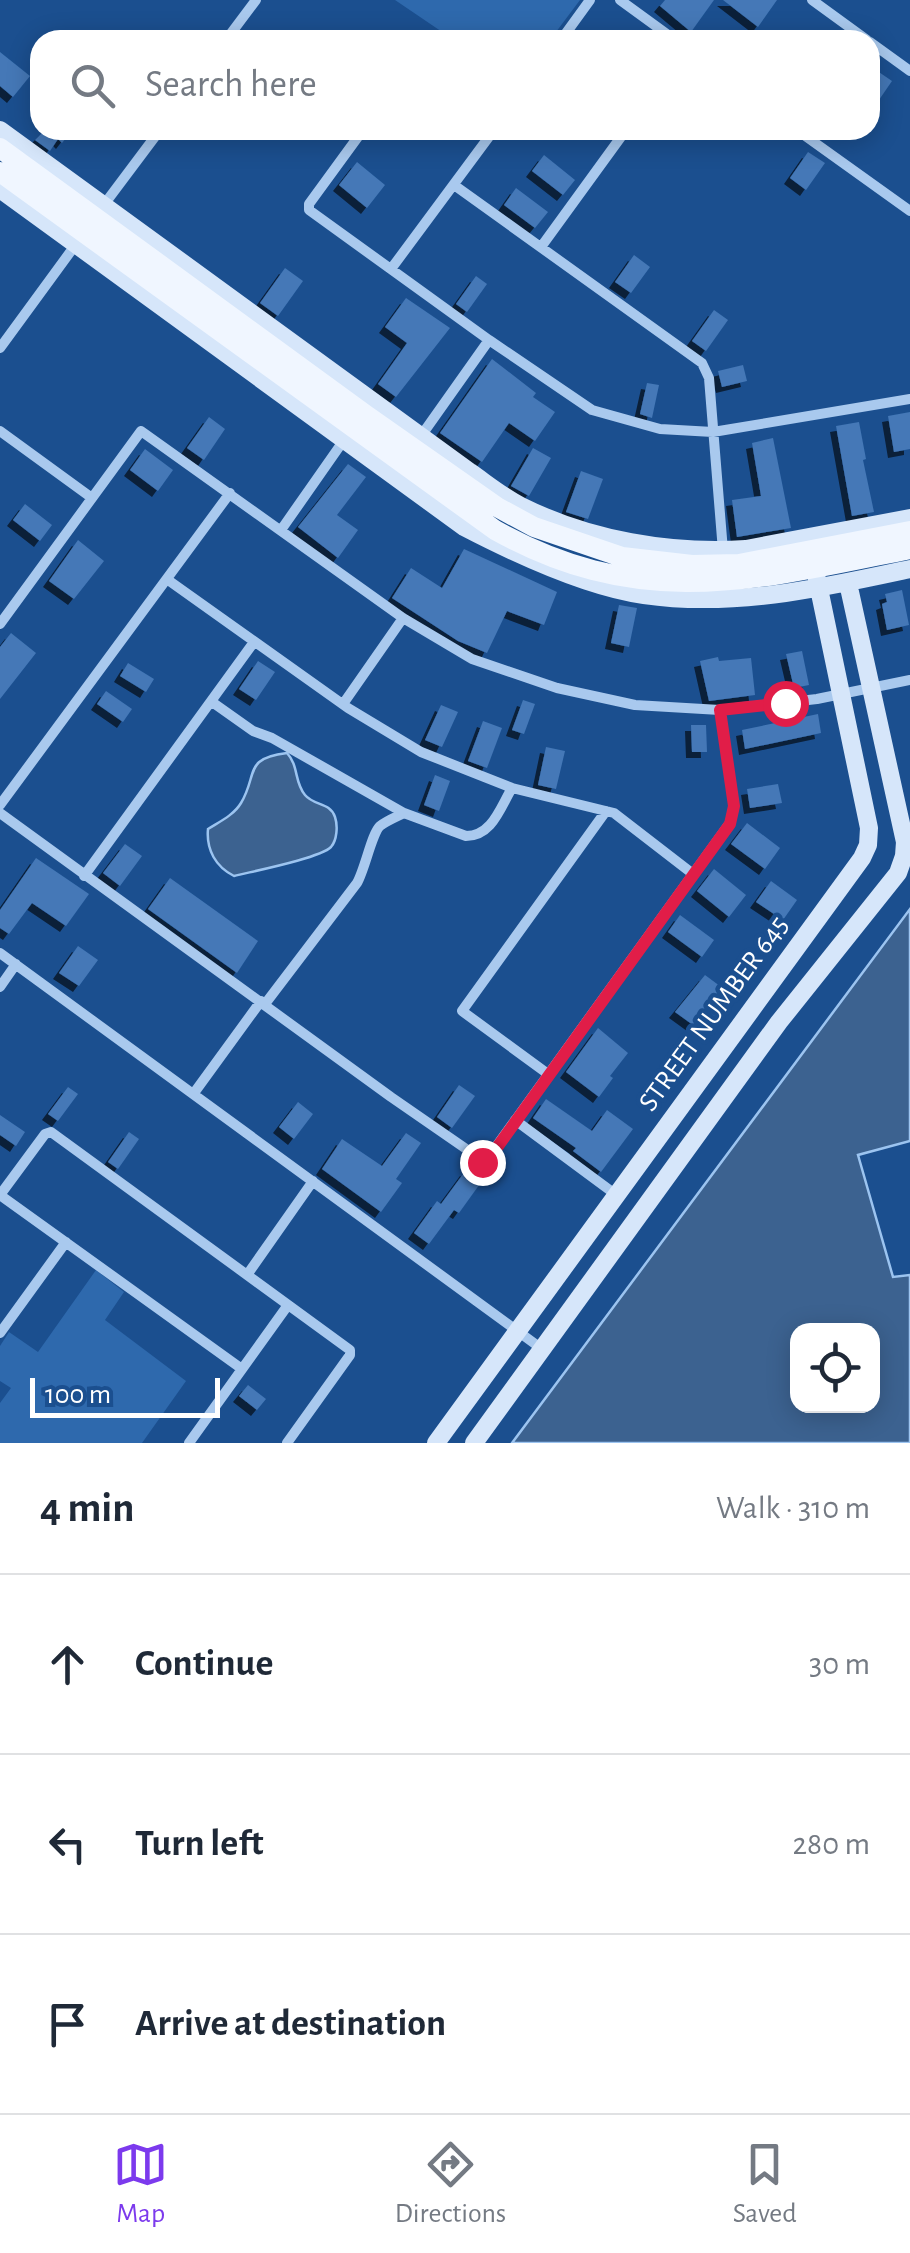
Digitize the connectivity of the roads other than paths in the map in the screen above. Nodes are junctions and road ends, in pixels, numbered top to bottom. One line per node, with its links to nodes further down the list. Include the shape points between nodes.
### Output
1 (256, 0): 5 (street)
2 (590, 0): 6 (street)
3 (620, 0): 7 (street)
4 (814, 0): 8 (street)
5 (234, 30)
6 (568, 30)
7 (660, 30)
8 (854, 30)
9 (880, 49): 10 (street)
10 (910, 71)
11 (0, 130): 22 (street)
12 (153, 140): 22 (street)
13 (356, 140): 24 (street, via 308,207)
14 (483, 140): 19 (street)
15 (619, 140): 23 (street)
16 (811, 140): 21 (street)
17 (0, 148): 22 (main road)
18 (0, 172): 22 (main road)
19 (454, 185): 23 (street); 24 (street)
20 (0, 190): 22 (street)
21 (910, 211)
22 (90, 225): 26 (street); 30 (street); 31 (street); 36 (main road, via 497,508 554,536 622,557 716,565); 40 (main road, via 495,530 532,550 612,574 673,583)
23 (541, 247): 29 (street, via 702,362)
24 (391, 269): 25 (street)
25 (489, 340): 29 (street, via 592,410 660,429); 30 (street)
26 (0, 348)
27 (910, 399): 29 (street)
28 (0, 431): 33 (street)
29 (712, 432): 38 (street)
30 (421, 436): 38 (street, via 518,505 546,517 634,542)
31 (344, 440): 35 (street); 40 (street, via 464,527 530,560 640,595 764,597)
32 (230, 494): 33 (street, via 141,431); 35 (street); 41 (street)
33 (92, 498): 44 (street)
34 (910, 518): 38 (street)
35 (280, 530): 43 (street)
36 (910, 531)
37 (910, 549): 40 (main road)
38 (723, 551)
39 (910, 569): 42 (street)
40 (817, 579): 42 (street); 47 (street, STREET NUMBER 645)
41 (168, 580): 45 (street); 52 (street)
42 (848, 583): 47 (street, STREET NUMBER 645)
43 (403, 618): 49 (street); 50 (street, via 472,659 557,688 635,706)
44 (0, 624)
45 (254, 642): 48 (street); 49 (street)
46 (910, 680): 47 (street)
47 (858, 690): 50 (street); 66 (street, STREET NUMBER 645, via 869,828 862,858); 72 (street, STREET NUMBER 645, via 905,842 898,873 779,1022)
48 (212, 702): 55 (street); 57 (street)
49 (343, 704): 51 (street, via 421,752)
50 (720, 710): 56 (street, via 733,815)
51 (512, 788): 53 (street); 55 (street, via 490,825 475,836)
52 (0, 806)
53 (606, 811): 56 (street); 62 (street, via 462,1011)
54 (0, 813): 57 (street)
55 (404, 814): 61 (street, via 376,830 358,883)
56 (692, 874): 62 (street)
57 (84, 876): 61 (street)
58 (0, 953): 59 (street)
59 (16, 964): 60 (street); 63 (street)
60 (0, 987)
61 (263, 1003): 63 (street); 64 (street, via 482,1162)
62 (548, 1074): 64 (street)
63 (194, 1093): 65 (street)
64 (516, 1120): 66 (street)
65 (313, 1181): 68 (street); 70 (street)
66 (616, 1194): 70 (street, STREET NUMBER 645)
67 (66, 1242): 68 (street, via 0,1194 48,1132); 71 (street); 73 (street)
68 (246, 1275): 69 (street)
69 (288, 1305): 73 (street); 75 (street, via 351,1352)
70 (518, 1330): 72 (street); 76 (street, STREET NUMBER 645)
71 (0, 1332)
72 (542, 1349): 77 (street, STREET NUMBER 645)
73 (242, 1369): 74 (street)
74 (188, 1443)
75 (288, 1443)
76 (436, 1443)
77 (474, 1443)

